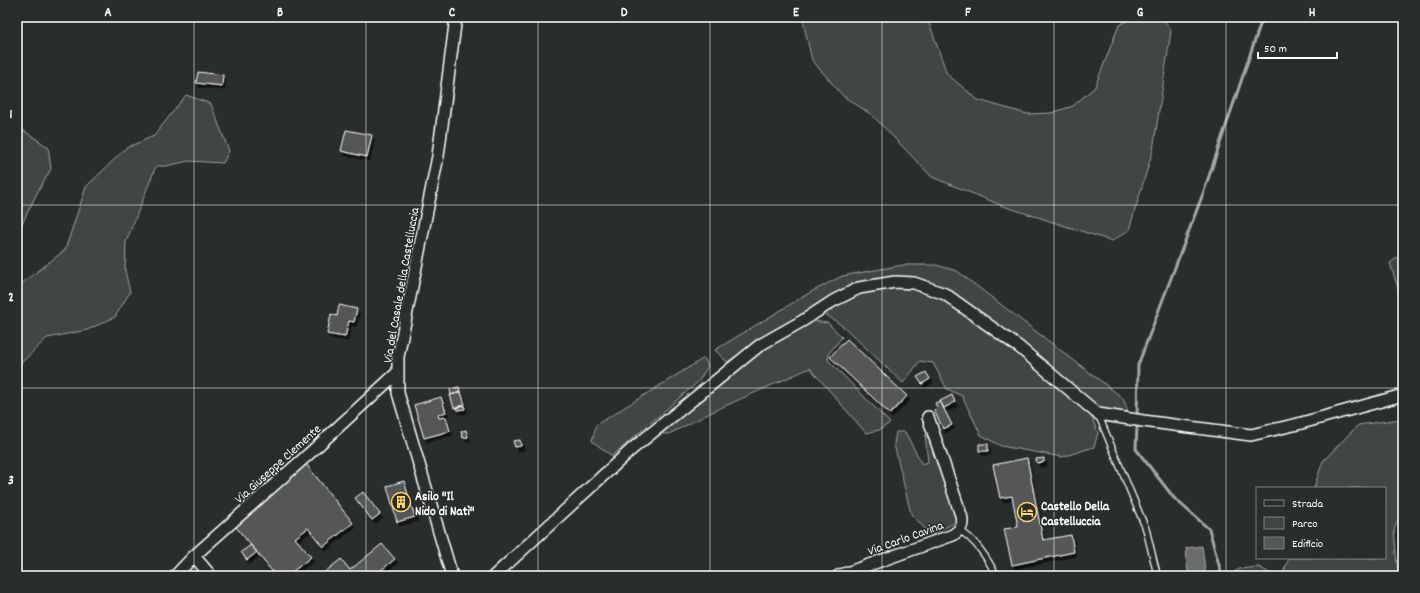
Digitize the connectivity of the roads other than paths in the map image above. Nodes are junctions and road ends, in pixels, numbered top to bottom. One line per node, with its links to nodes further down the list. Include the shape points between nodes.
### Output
1 (456, 17): 2 (street, Via del Casale della Castelluccia, via 438,156 398,357)
2 (398, 372): 7 (street, Via Giuseppe Clemente); 10 (street, Via del Casale della Castelluccia, via 398,393)
3 (1403, 395): 4 (street, via 1251,435)
4 (1098, 414): 11 (street, via 1019,347 945,294 914,283 901,282 859,288 760,345 632,448); 14 (lane, via 1146,530)
5 (928, 417): 6 (street, Via Carlo Cavina, via 961,515)
6 (959, 530): 12 (street, Via Carlo Cavina, via 953,535); 13 (lane, via 965,533 989,560)
7 (194, 556): 8 (street, Via Giuseppe Clemente); 9 (street)
8 (176, 576)
9 (210, 576)
10 (452, 576)
11 (494, 576)
12 (838, 576)
13 (996, 576)
14 (1156, 576)

